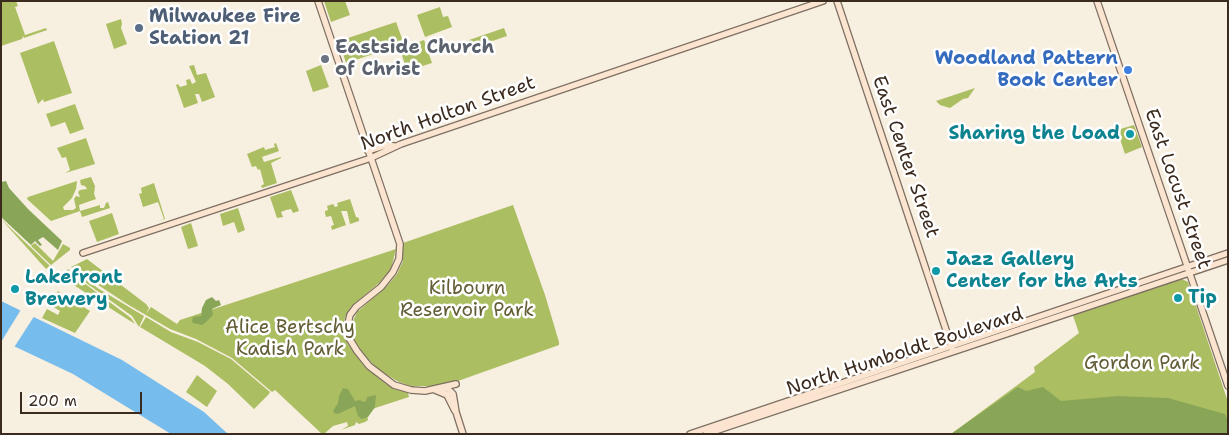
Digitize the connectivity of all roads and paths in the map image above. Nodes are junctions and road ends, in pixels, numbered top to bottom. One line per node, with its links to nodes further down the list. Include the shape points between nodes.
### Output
1 (318, 1): 6 (main road)
2 (823, 1): 5 (main road, North Holton Street)
3 (837, 1): 12 (main road, East Center Street)
4 (1097, 1): 11 (main road, East Locust Street)
5 (394, 146): 6 (main road); 7 (main road, North Holton Street)
6 (368, 151): 7 (main road)
7 (371, 158): 8 (main road, North Holton Street); 14 (main road, via 399,241 400,256 389,278 352,312 347,324 349,338 366,363 390,382 413,390)
8 (83, 253)
9 (1228, 253): 11 (main road)
10 (1228, 260): 11 (main road)
11 (1188, 270): 12 (main road); 13 (main road, East Locust Street)
12 (952, 348): 17 (main road, North Humboldt Boulevard); 18 (main road, North Humboldt Boulevard)
13 (1228, 386)
14 (437, 389): 15 (main road, via 447,396); 15 (main road, via 456,384 451,391)
15 (456, 412): 16 (main road)
16 (463, 434)
17 (690, 434)
18 (706, 434)

